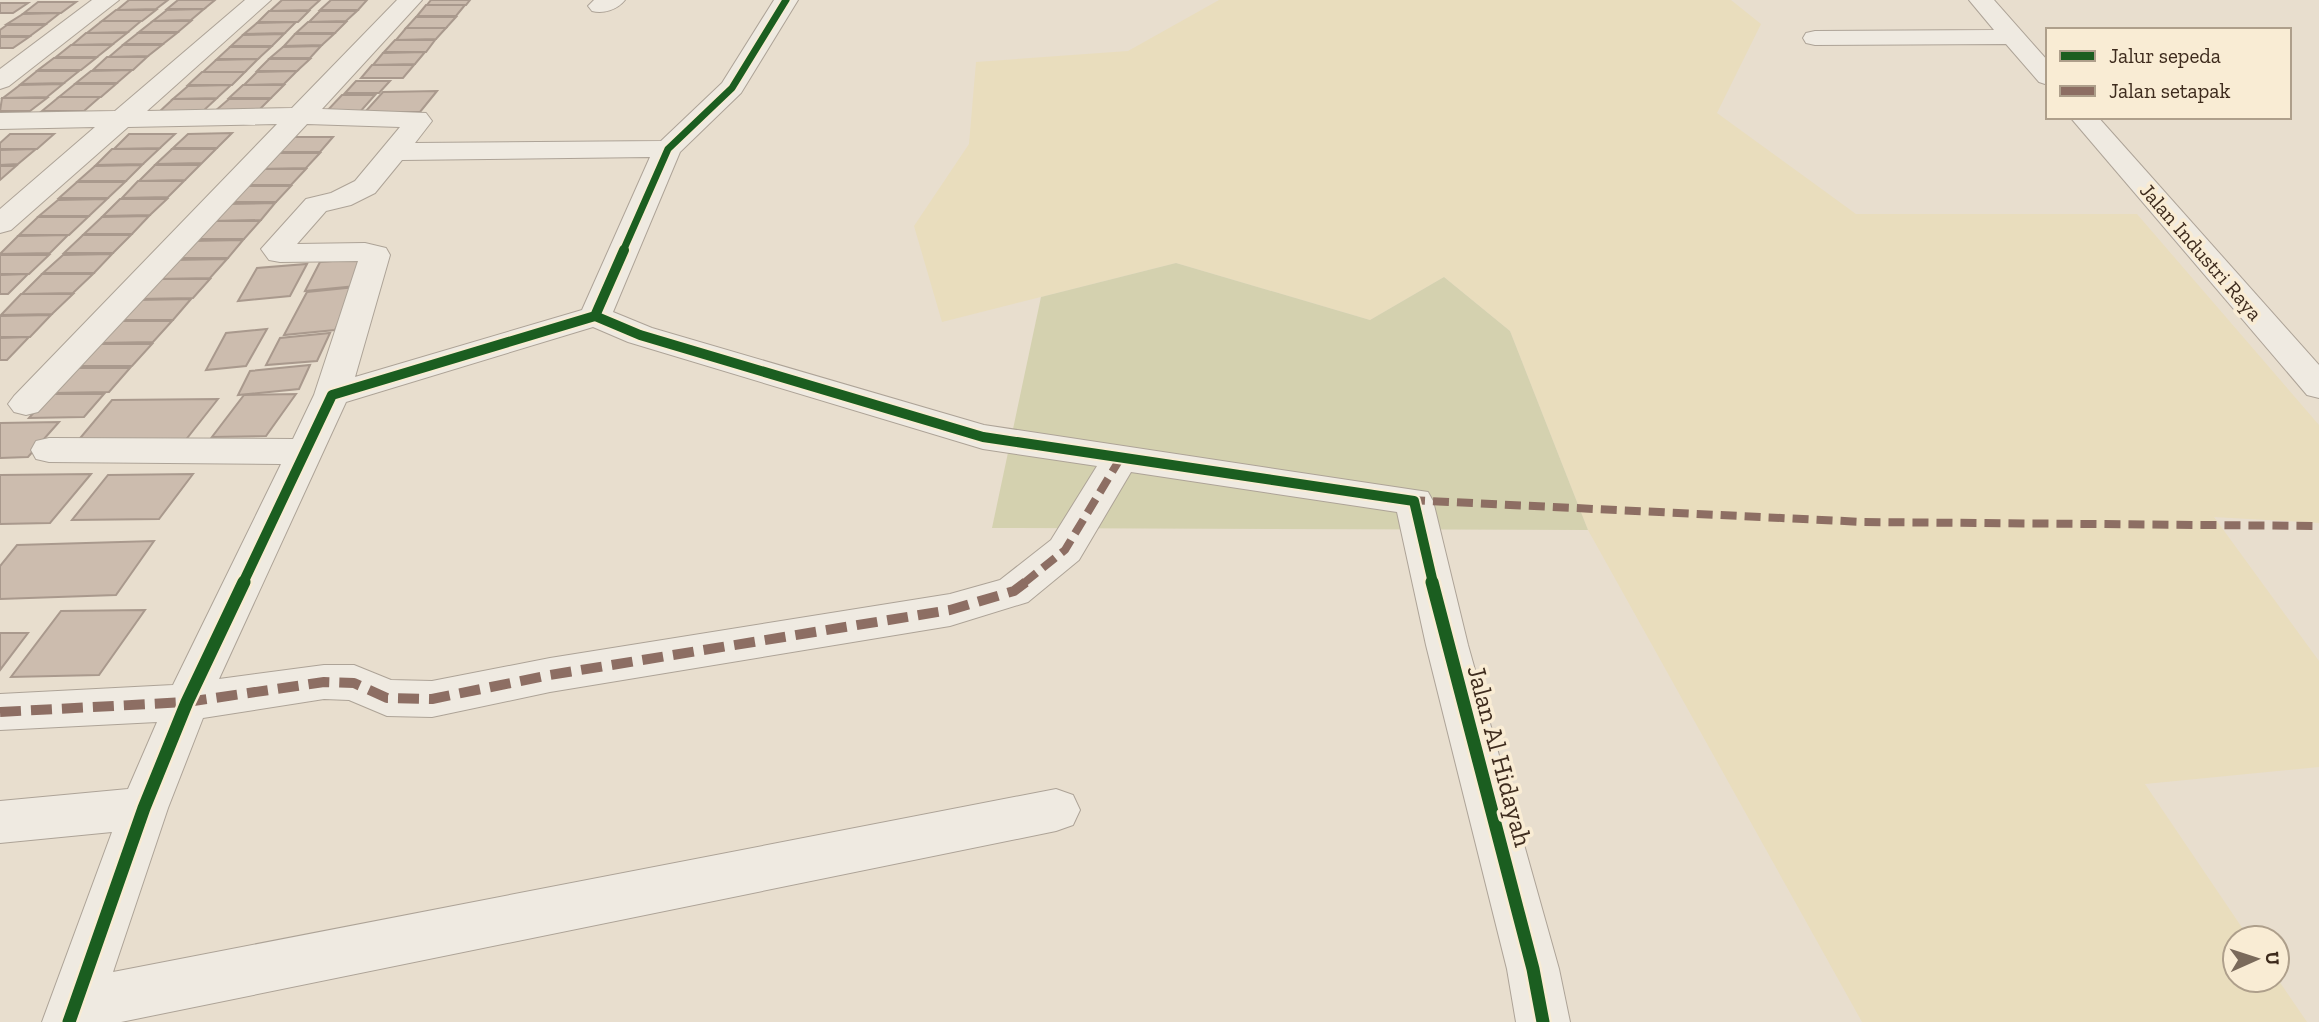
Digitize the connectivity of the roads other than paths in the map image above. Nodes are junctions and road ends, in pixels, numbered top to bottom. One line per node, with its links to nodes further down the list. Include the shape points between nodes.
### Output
1 (107, 0): 9 (street)
2 (259, 0): 11 (street)
3 (410, 0): 10 (street)
4 (786, 0): 14 (street, via 732,88)
5 (1981, 0): 6 (street)
6 (2013, 37): 7 (street); 8 (street)
7 (1815, 38)
8 (2046, 75)
9 (0, 81)
10 (299, 116): 11 (street); 15 (street, via 419,121); 20 (street)
11 (123, 118): 13 (street); 16 (street)
12 (2085, 119): 18 (street, Jalan Industri Raya)
13 (0, 121)
14 (668, 149): 15 (street); 17 (street)
15 (393, 152): 19 (street, via 365,187 316,205 276,248 280,253 365,252 375,256)
16 (0, 224)
17 (596, 316): 19 (street); 23 (street, via 640,335 983,437)
18 (2319, 387)
19 (332, 395): 22 (street)
20 (26, 404)
21 (49, 450): 22 (street)
22 (305, 451): 24 (street)
23 (1120, 459): 24 (street, via 1065,550 1013,591 950,610 550,675 432,699 387,698 354,683 324,682); 30 (street, Jalan Al Hidayah, via 1414,501)
24 (187, 702): 25 (street); 26 (street)
25 (0, 712)
26 (144, 808): 28 (street); 29 (street)
27 (1056, 810): 29 (street)
28 (0, 822)
29 (72, 1014)
30 (1543, 1022)

